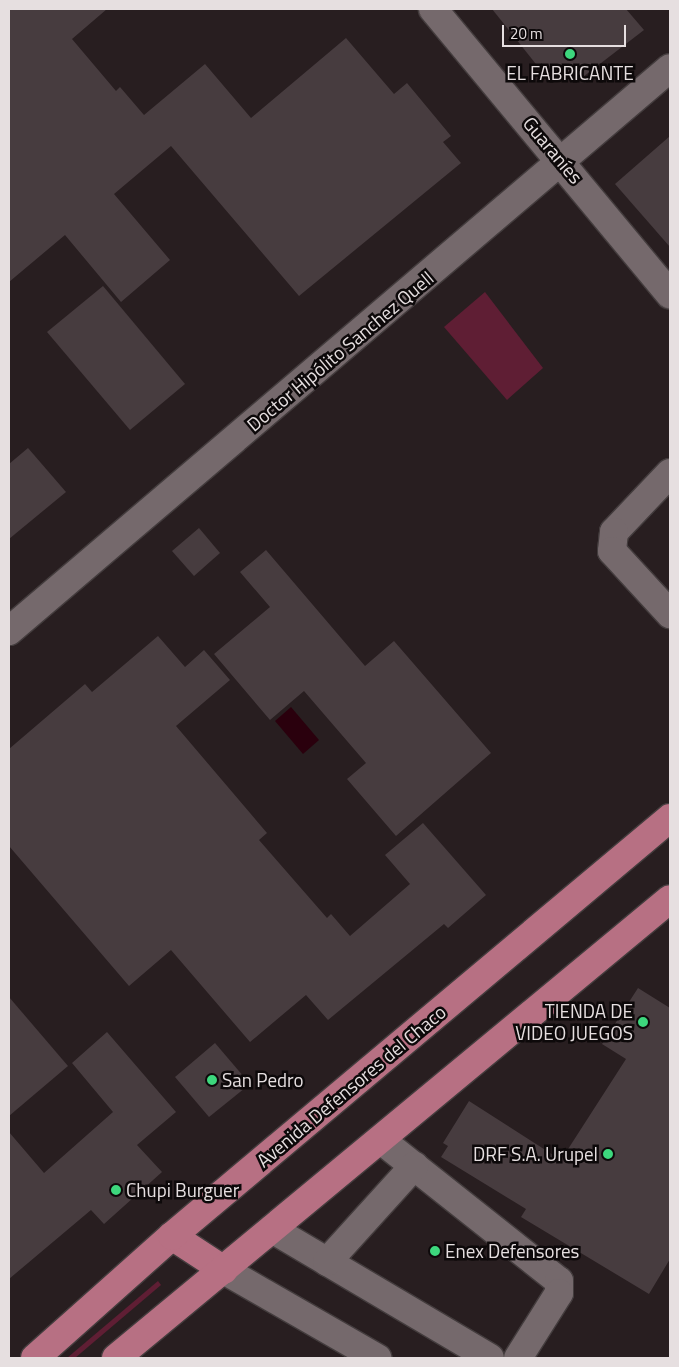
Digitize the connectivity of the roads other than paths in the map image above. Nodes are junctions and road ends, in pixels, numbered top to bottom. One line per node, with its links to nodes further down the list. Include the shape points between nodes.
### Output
1 (433, 9): 3 (street, Guaraníes)
2 (670, 68): 3 (street, Doctor Hipólito Sanchez Quell)
3 (564, 162): 4 (street, Guaraníes); 7 (street, Doctor Hipólito Sanchez Quell)
4 (670, 294)
5 (670, 473): 6 (street, via 614,532 612,551)
6 (670, 614)
7 (9, 631)
8 (670, 818): 13 (highway, Avenida Defensores del Chaco)
9 (670, 899): 10 (highway)
10 (381, 1140): 11 (street); 12 (highway)
11 (414, 1166): 14 (street); 20 (street, via 559,1281 559,1293)
12 (272, 1229): 14 (street); 15 (highway)
13 (172, 1236): 15 (highway); 16 (highway, Avenida Defensores del Chaco)
14 (327, 1262): 19 (street)
15 (224, 1270): 17 (highway); 18 (street)
16 (35, 1358)
17 (116, 1358)
18 (377, 1358)
19 (490, 1358)
20 (518, 1358)

